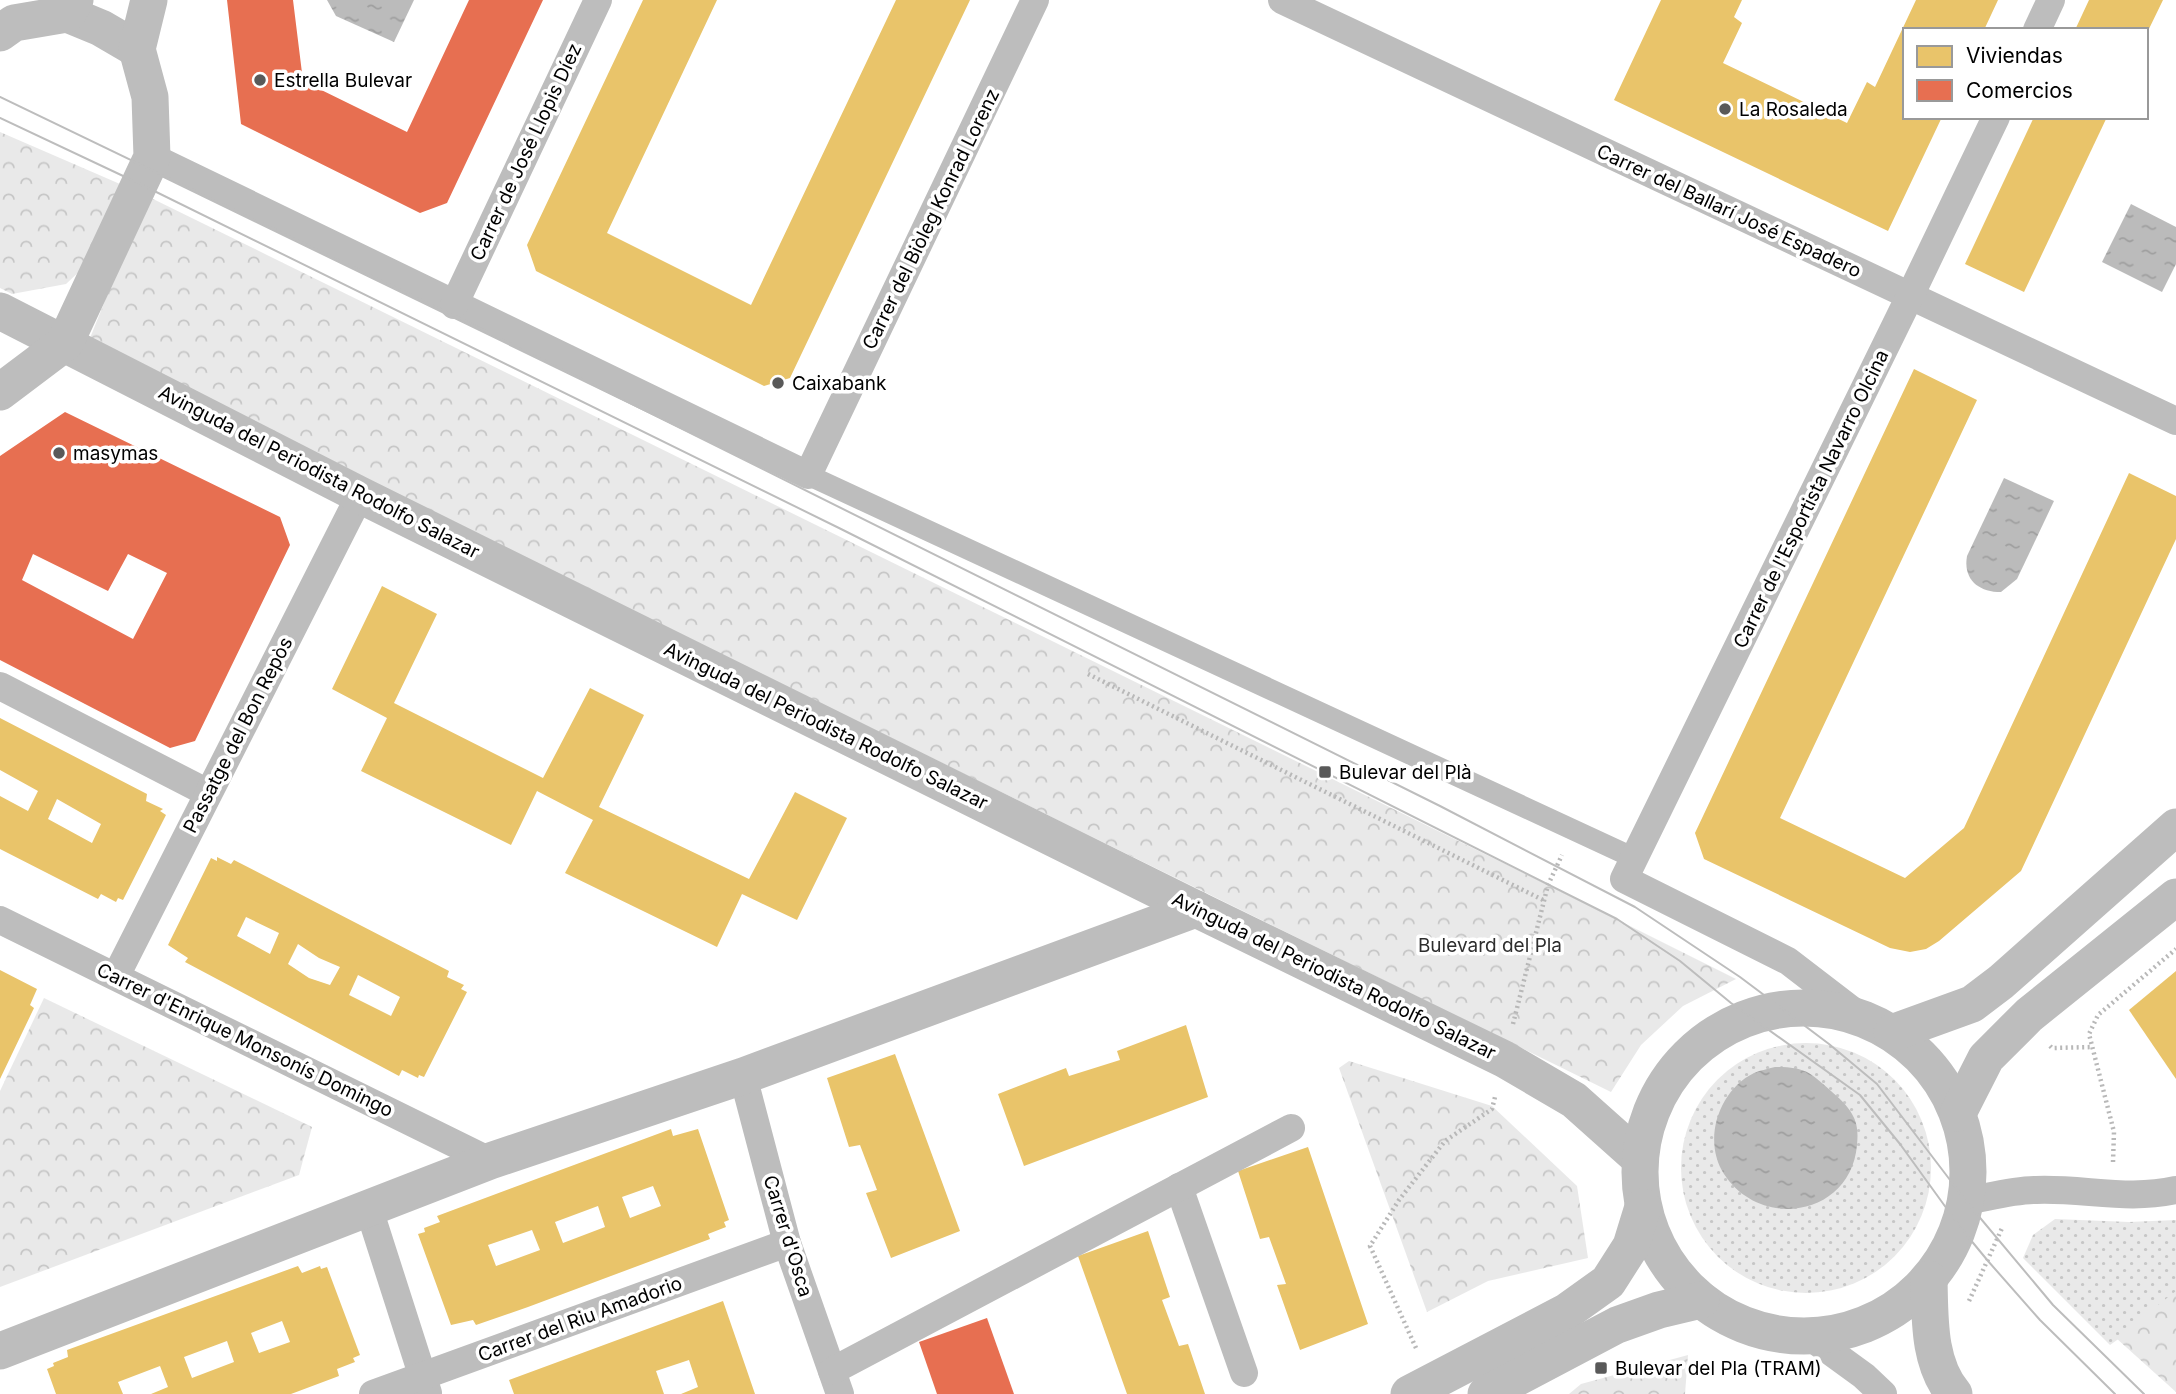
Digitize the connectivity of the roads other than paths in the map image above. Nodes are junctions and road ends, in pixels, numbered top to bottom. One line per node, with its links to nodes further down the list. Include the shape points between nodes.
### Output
1 (149, 0): 9 (street)
2 (598, 0): 13 (street, Carrer de José Llopis Díez)
3 (1035, 0): 18 (street, Carrer del Biòleg Konrad Lorenz)
4 (1282, 0): 12 (street, Carrer del Ballarí José Espadero)
5 (2052, 0): 7 (street)
6 (71, 7): 8 (street, via 14,23); 9 (street)
7 (2038, 28)
8 (0, 33)
9 (137, 49): 11 (street, via 150,97)
10 (1995, 119): 12 (street, Carrer de l'Esportista Navarro Olcina)
11 (152, 157): 13 (street); 15 (street)
12 (1910, 296): 17 (street, Carrer del Ballarí José Espadero); 23 (street, Carrer de l'Esportista Navarro Olcina)
13 (454, 304): 18 (street)
14 (0, 311): 15 (street, Avinguda del Periodista Rodolfo Salazar)
15 (65, 344): 16 (street); 19 (street, Avinguda del Periodista Rodolfo Salazar)
16 (0, 392)
17 (2176, 421)
18 (808, 475): 23 (street)
19 (360, 495): 21 (street, Passatge del Bon Repòs); 25 (street, Avinguda del Periodista Rodolfo Salazar)
20 (0, 686): 21 (street)
21 (208, 793): 27 (street, Passatge del Bon Repòs)
22 (2176, 827): 28 (street, via 1972,1004)
23 (1629, 869): 28 (street, via 1788,961)
24 (2176, 897): 30 (street, via 2029,1015 1986,1058)
25 (1196, 909): 29 (street); 32 (street, Avinguda del Periodista Rodolfo Salazar, via 1504,1059 1574,1100)
26 (0, 920): 27 (street, Carrer d'Enrique Monsonís Domingo)
27 (116, 976): 33 (street, Carrer d'Enrique Monsonís Domingo)
28 (1876, 1025): 30 (street, via 1932,1068); 32 (street, via 1835,1010 1809,1007 1750,1016 1716,1033 1686,1056 1663,1086 1647,1121)
29 (743, 1076): 33 (street); 39 (street, Carrer d'Osca)
30 (1958, 1113): 36 (street, via 1969,1171)
31 (1291, 1128): 34 (street)
32 (1639, 1158): 37 (street)
33 (490, 1161): 38 (street)
34 (1179, 1187): 44 (street); 45 (street)
35 (2176, 1190): 36 (street, via 2156,1195 2035,1190)
36 (1966, 1201): 40 (street, via 1952,1243)
37 (1643, 1207): 41 (street, via 1661,1252); 47 (street, via 1631,1246 1608,1282 1566,1312)
38 (369, 1209): 43 (street); 46 (street)
39 (787, 1243): 45 (street, Carrer d'Osca); 46 (street, Carrer del Riu Amadorio)
40 (1929, 1279): 42 (street, via 1895,1309 1854,1328); 51 (street, via 1930,1332 1944,1381)
41 (1701, 1300): 42 (street, via 1752,1328); 49 (street, via 1617,1325)
42 (1809, 1336): 50 (street)
43 (0, 1351)
44 (1244, 1373)
45 (836, 1383)
46 (426, 1386): 48 (street, Carrer del Riu Amadorio)
47 (1420, 1388)
48 (373, 1394)
49 (1486, 1394)
50 (1884, 1394)
51 (1954, 1394)

